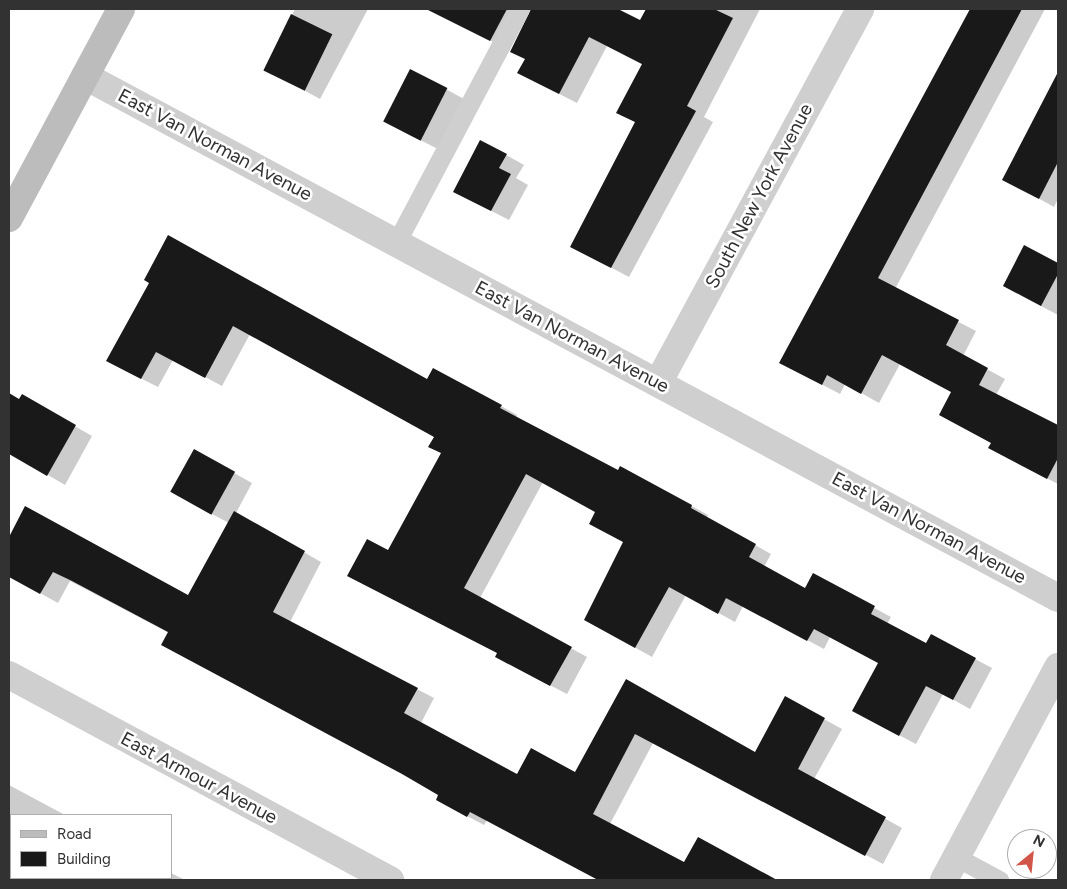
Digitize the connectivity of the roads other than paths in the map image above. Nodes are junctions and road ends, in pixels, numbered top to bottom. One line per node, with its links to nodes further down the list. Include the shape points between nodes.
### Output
1 (121, 9): 4 (street)
2 (520, 9): 6 (lane)
3 (860, 9): 7 (street, South New York Avenue)
4 (85, 76): 5 (street); 6 (street, East Van Norman Avenue)
5 (9, 218)
6 (396, 242): 7 (street, East Van Norman Avenue)
7 (658, 383): 8 (street, East Van Norman Avenue)
8 (1058, 598)
9 (1058, 667): 11 (street)
10 (9, 676): 12 (street, East Armour Avenue)
11 (950, 869): 13 (lane)
12 (390, 880)
13 (1000, 880)

